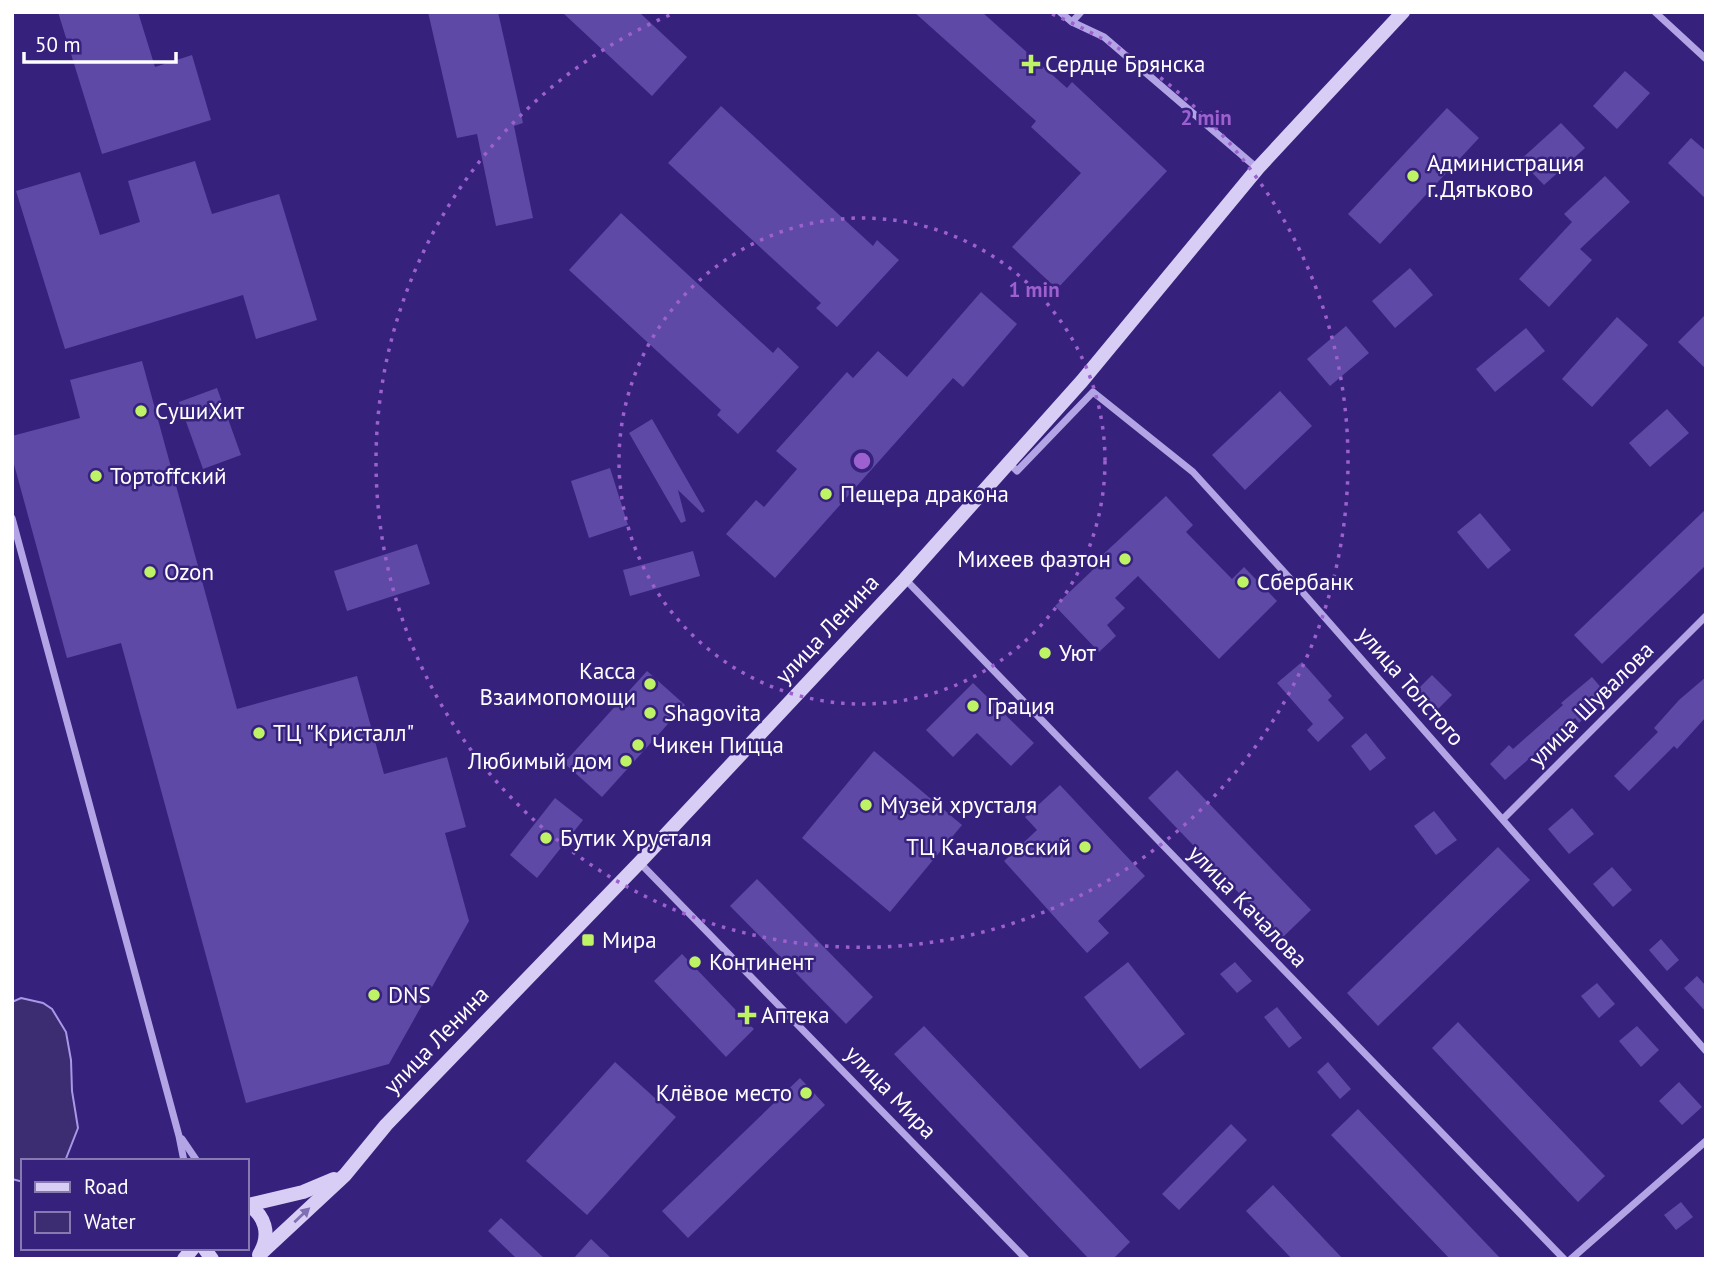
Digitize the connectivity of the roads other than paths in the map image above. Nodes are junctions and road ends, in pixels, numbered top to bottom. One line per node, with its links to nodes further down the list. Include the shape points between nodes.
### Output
1 (1060, 12): 5 (street)
2 (1081, 12): 5 (street)
3 (1655, 12): 6 (street)
4 (1397, 14): 7 (main road, улица Ленина)
5 (1072, 22): 7 (street, via 1104,37)
6 (1706, 59)
7 (1258, 168): 8 (main road, улица Ленина)
8 (1009, 463): 10 (main road, улица Ленина); 12 (street, улица Толстого, via 1017,471 1093,392 1193,472)
9 (12, 518): 15 (street)
10 (905, 579): 13 (main road, улица Ленина); 23 (street, улица Качалова)
11 (1706, 616): 12 (street, улица Шувалова)
12 (1503, 819): 14 (street, улица Толстого)
13 (640, 862): 19 (main road, улица Ленина, via 386,1125); 22 (street, улица Мира)
14 (1706, 1051)
15 (179, 1136): 17 (street); 18 (street)
16 (1706, 1141): 24 (street)
17 (184, 1159)
18 (196, 1159)
19 (345, 1175): 20 (main road, via 303,1192); 21 (main road, улица Ленина, one-way to 19)
20 (248, 1204): 21 (main road, via 266,1227 264,1247)
21 (257, 1257)
22 (1026, 1259)
23 (1564, 1259)
24 (1571, 1259)

